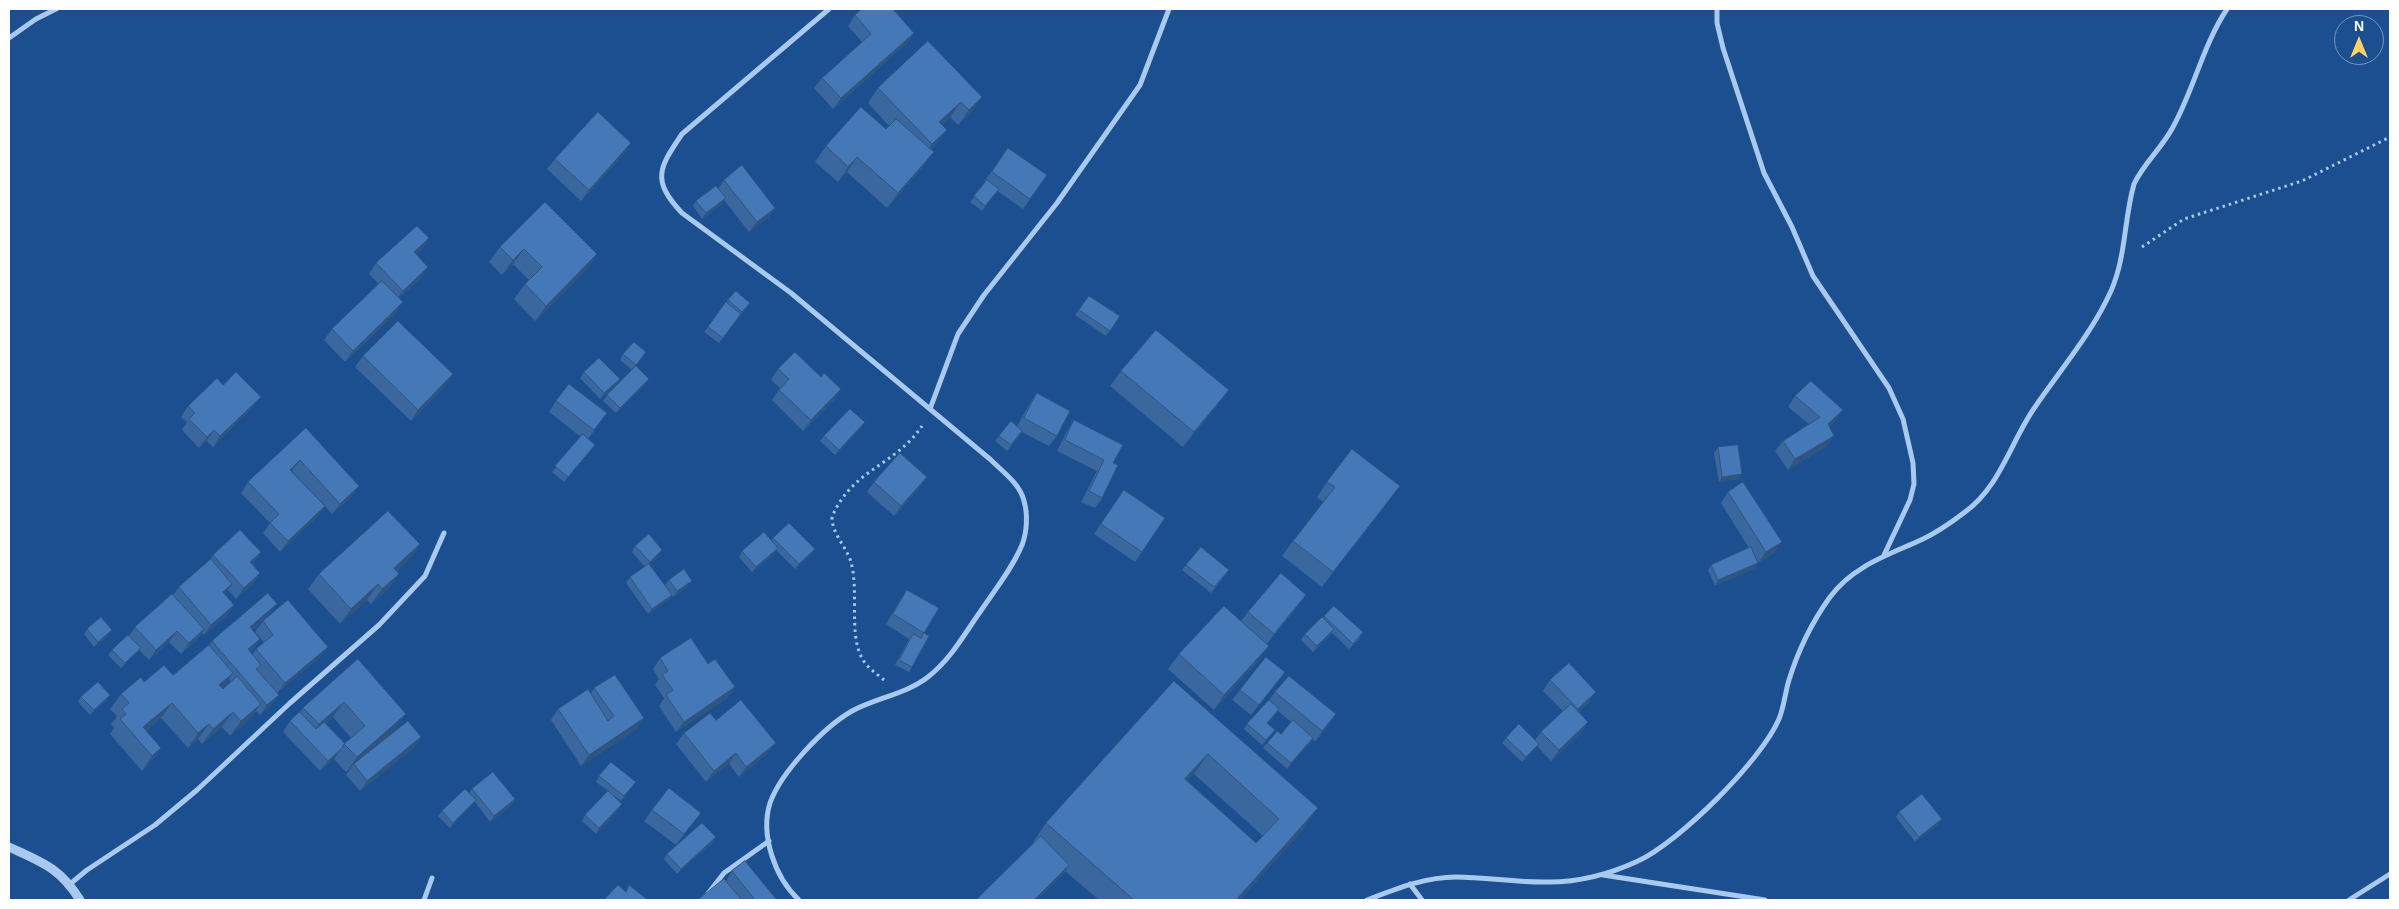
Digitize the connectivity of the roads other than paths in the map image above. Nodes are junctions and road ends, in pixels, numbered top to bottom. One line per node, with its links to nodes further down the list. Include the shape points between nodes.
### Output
1 (56, 9): 6 (street)
2 (829, 9): 7 (street, via 682,134 664,160 663,183 670,200 682,213 791,293)
3 (1169, 9): 7 (street, via 1140,85 1057,203 984,294 958,334)
4 (1717, 9): 9 (street, via 1722,48 1764,173 1813,276 1889,388 1902,419 1913,463 1914,484 1910,500)
5 (2227, 9): 9 (street, via 2214,30 2173,127 2134,184 2111,291 2067,365 2034,408 1989,488 1968,511 1924,539)
6 (9, 38)
7 (931, 410): 10 (street, via 1016,484 1024,499 1027,528 1022,545 960,644 927,678 852,711 832,725 798,759 770,803)
8 (444, 533): 15 (street, via 425,576 380,625 198,790 155,825 94,864)
9 (1884, 555): 13 (street, via 1853,573 1832,595 1811,625 1789,679 1780,717 1757,755 1673,839 1640,860)
10 (769, 841): 19 (street, via 724,873); 20 (street, via 777,871)
11 (9, 847): 15 (street, via 54,869)
12 (2390, 874): 24 (street)
13 (1602, 875): 16 (street, via 1547,882 1455,877); 23 (street)
14 (432, 878): 18 (street)
15 (70, 884): 17 (street)
16 (1410, 884): 21 (street); 22 (street)
17 (80, 900)
18 (424, 900)
19 (703, 900)
20 (799, 900)
21 (1367, 900)
22 (1422, 900)
23 (1765, 900)
24 (2349, 900)

